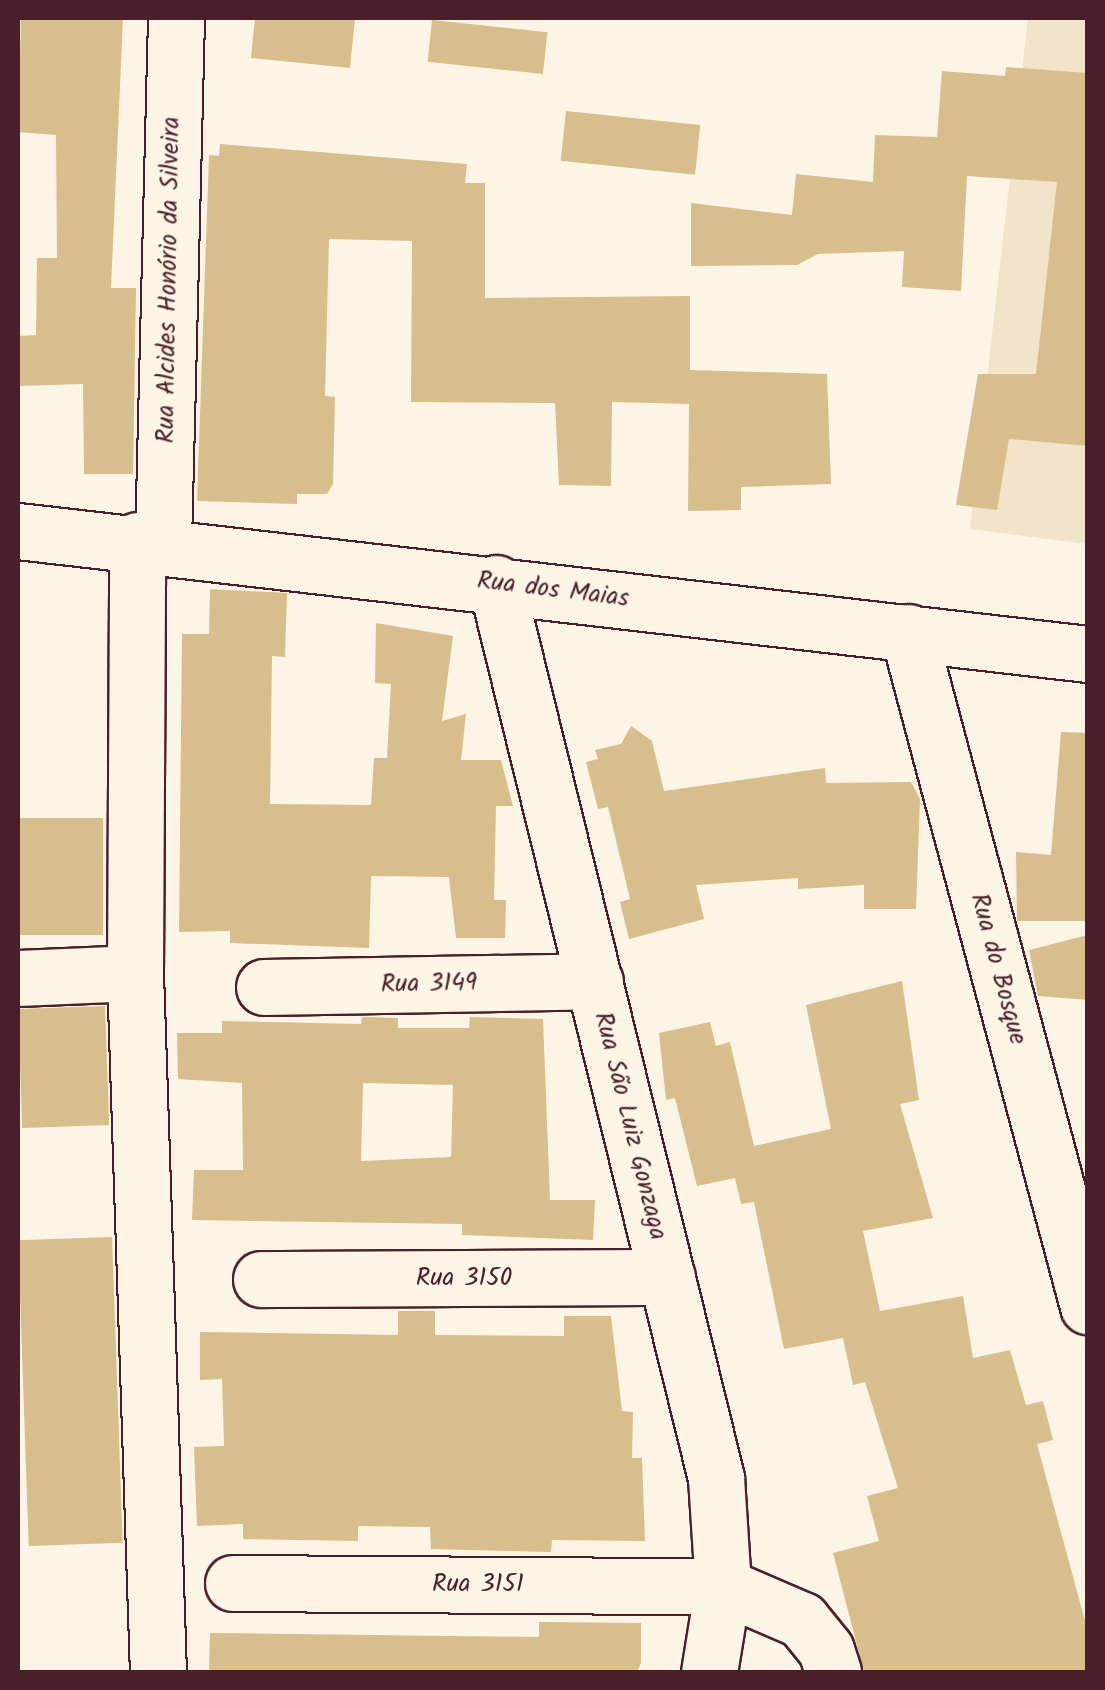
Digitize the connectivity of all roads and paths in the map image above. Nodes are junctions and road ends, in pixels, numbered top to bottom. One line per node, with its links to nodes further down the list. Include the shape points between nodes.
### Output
1 (176, 18): 3 (street, Rua Alcides Honório da Silveira)
2 (18, 531): 3 (street, Rua dos Maias)
3 (150, 541): 4 (street, Rua dos Maias); 7 (street, Rua Alcides Honório da Silveira)
4 (496, 584): 5 (street, Rua dos Maias); 9 (street, Rua São Luiz Gonzaga)
5 (908, 632): 6 (street, Rua dos Maias); 13 (street, Rua do Bosque)
6 (1088, 654)
7 (135, 973): 8 (street); 16 (street, Rua Alcides Honório da Silveira)
8 (18, 978)
9 (595, 981): 10 (street, Rua 3149); 11 (street, Rua São Luiz Gonzaga)
10 (264, 987)
11 (667, 1277): 12 (street, Rua 3150); 15 (street, Rua São Luiz Gonzaga, via 716,1478)
12 (261, 1279)
13 (1088, 1306)
14 (233, 1582): 15 (street, Rua 3151)
15 (723, 1586): 17 (street, Rua São Luiz Gonzaga); 18 (street, via 802,1620 826,1650)
16 (158, 1672)
17 (709, 1672)
18 (832, 1672)

